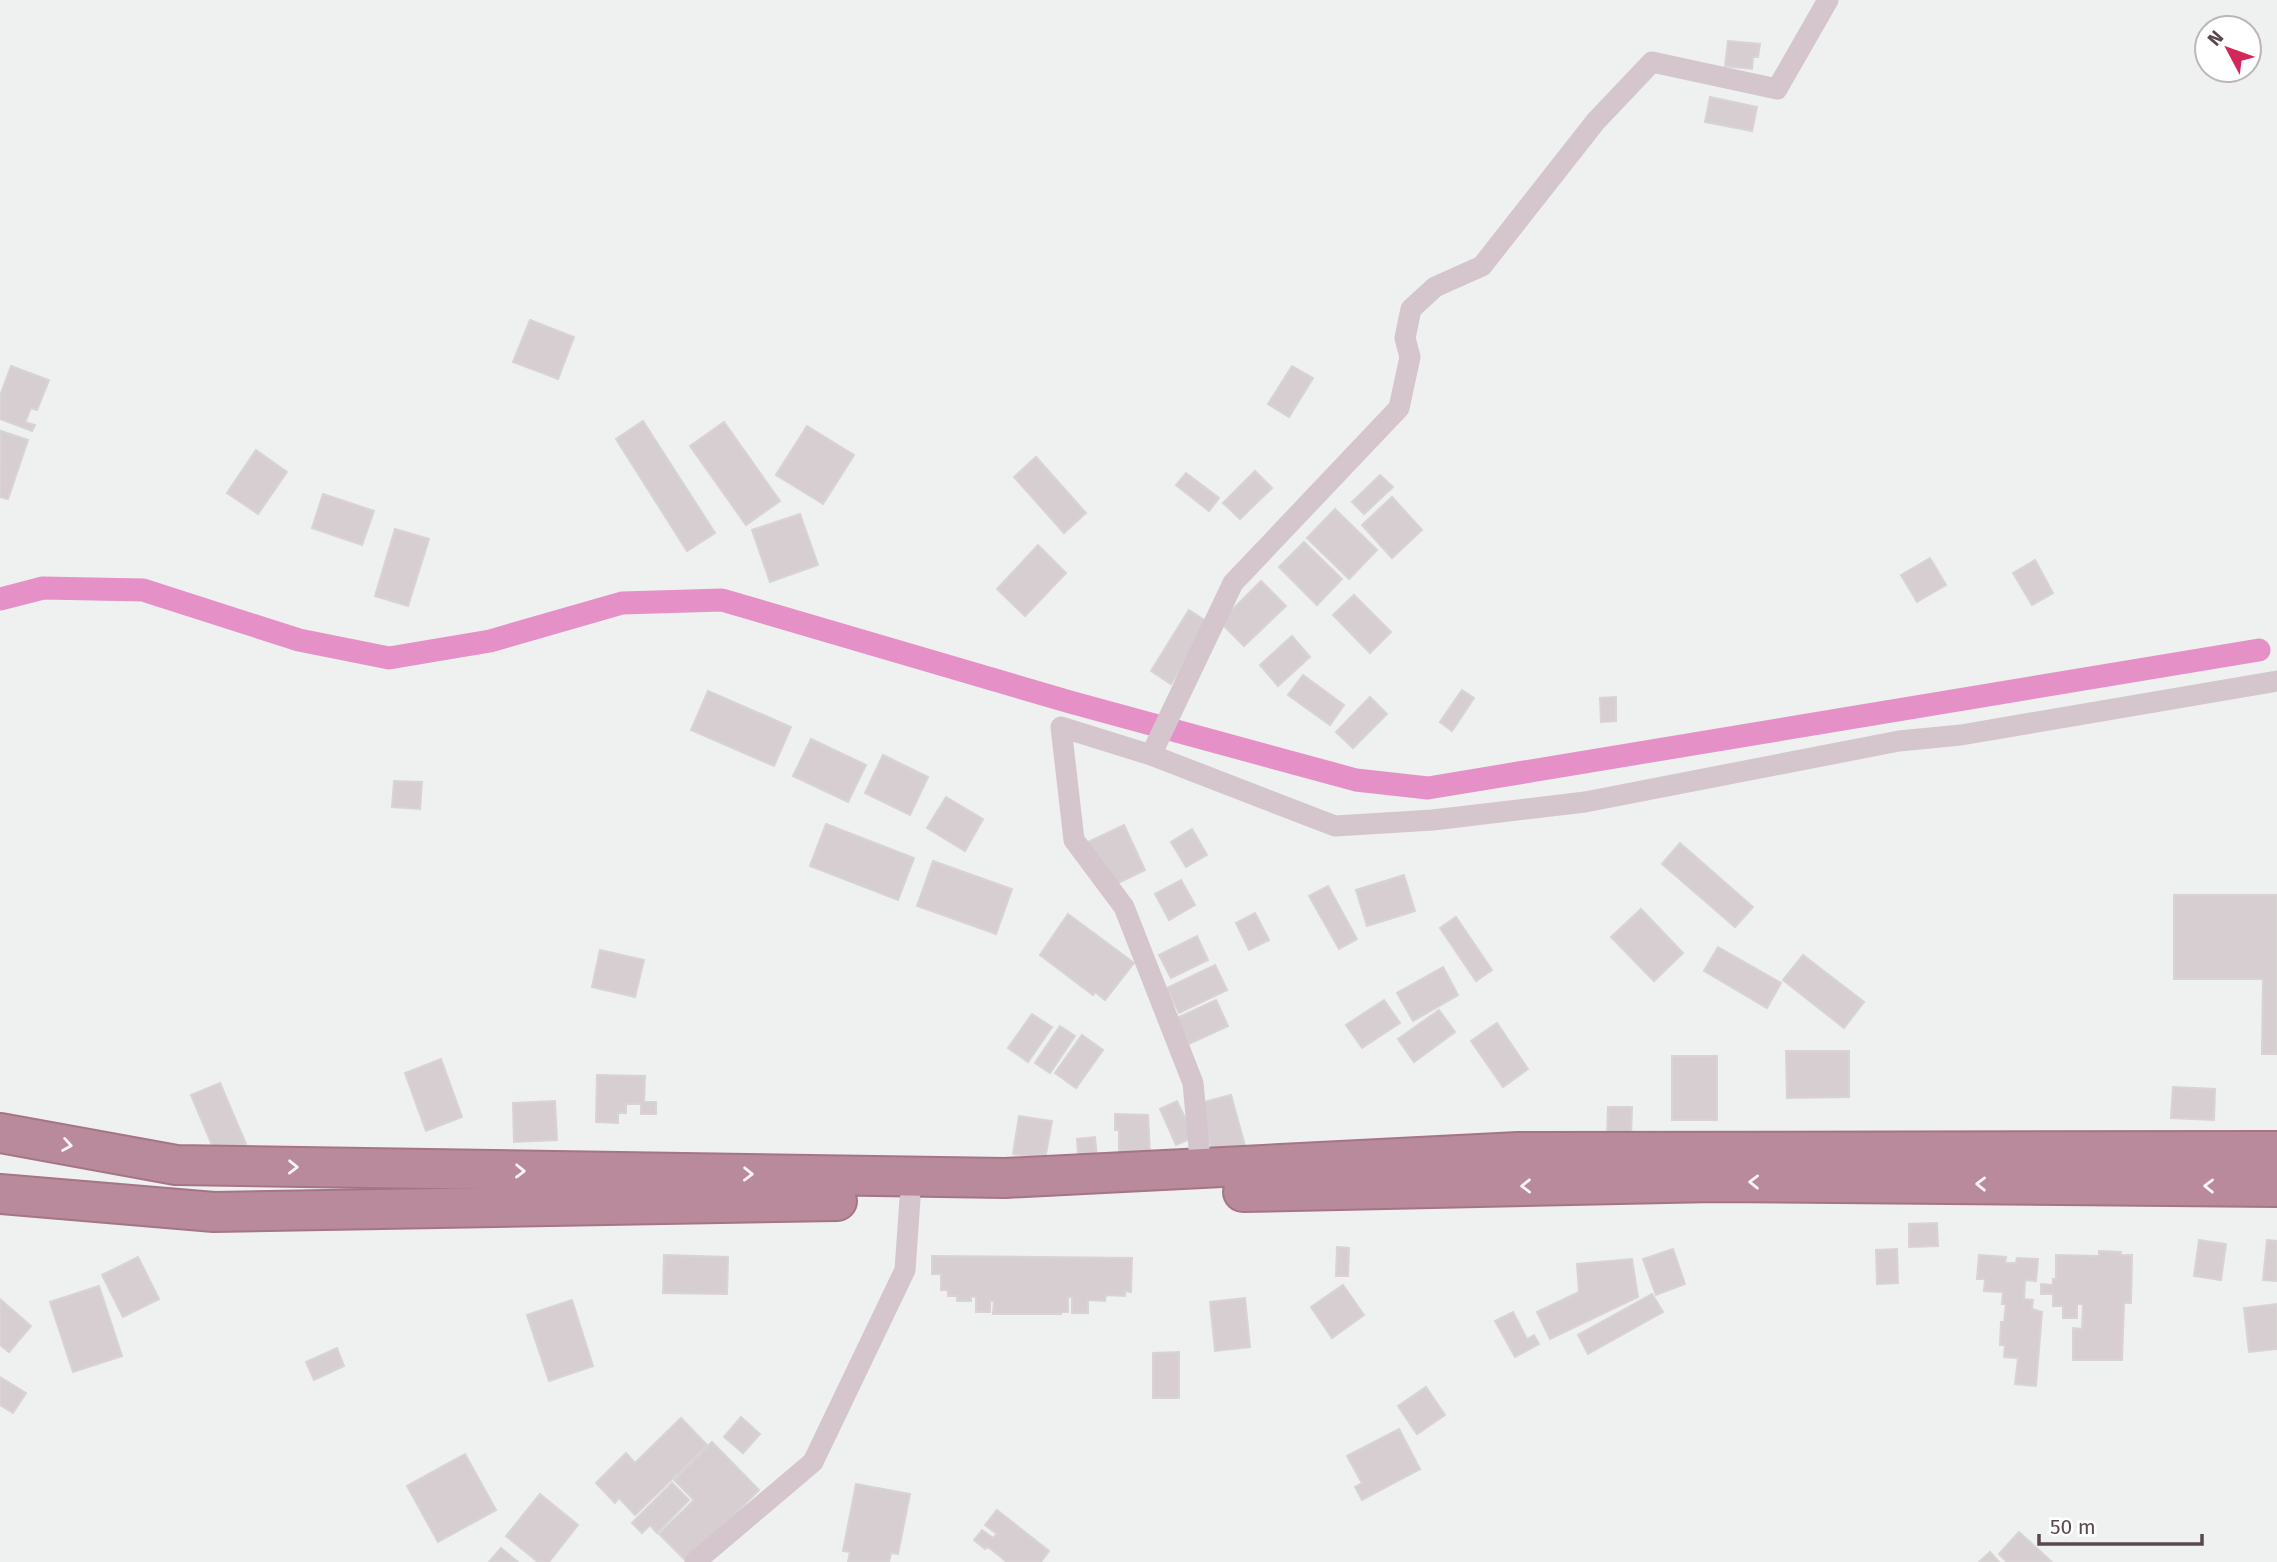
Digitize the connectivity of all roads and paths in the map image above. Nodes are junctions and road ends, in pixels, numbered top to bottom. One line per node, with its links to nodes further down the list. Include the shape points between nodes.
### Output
1 (1828, 0): 3 (street, via 1777,89 1652,62 1595,121 1482,266 1435,287 1411,309 1405,338 1410,357 1399,408 1233,583)
2 (2277, 681): 3 (street, via 1961,735 1899,741 1585,803 1420,821 1335,825)
3 (1152, 754): 6 (street, via 1061,727 1074,840 1124,907 1193,1083)
4 (0, 1133): 6 (highway, one-way to 6, via 176,1165 1005,1178)
5 (2277, 1151): 6 (highway, via 1518,1152)
6 (1200, 1169)
7 (2277, 1187): 9 (highway, one-way to 9, via 1716,1182)
8 (0, 1194): 9 (highway, via 214,1212)
9 (910, 1199): 10 (street, via 905,1270 813,1462)
10 (695, 1562)

